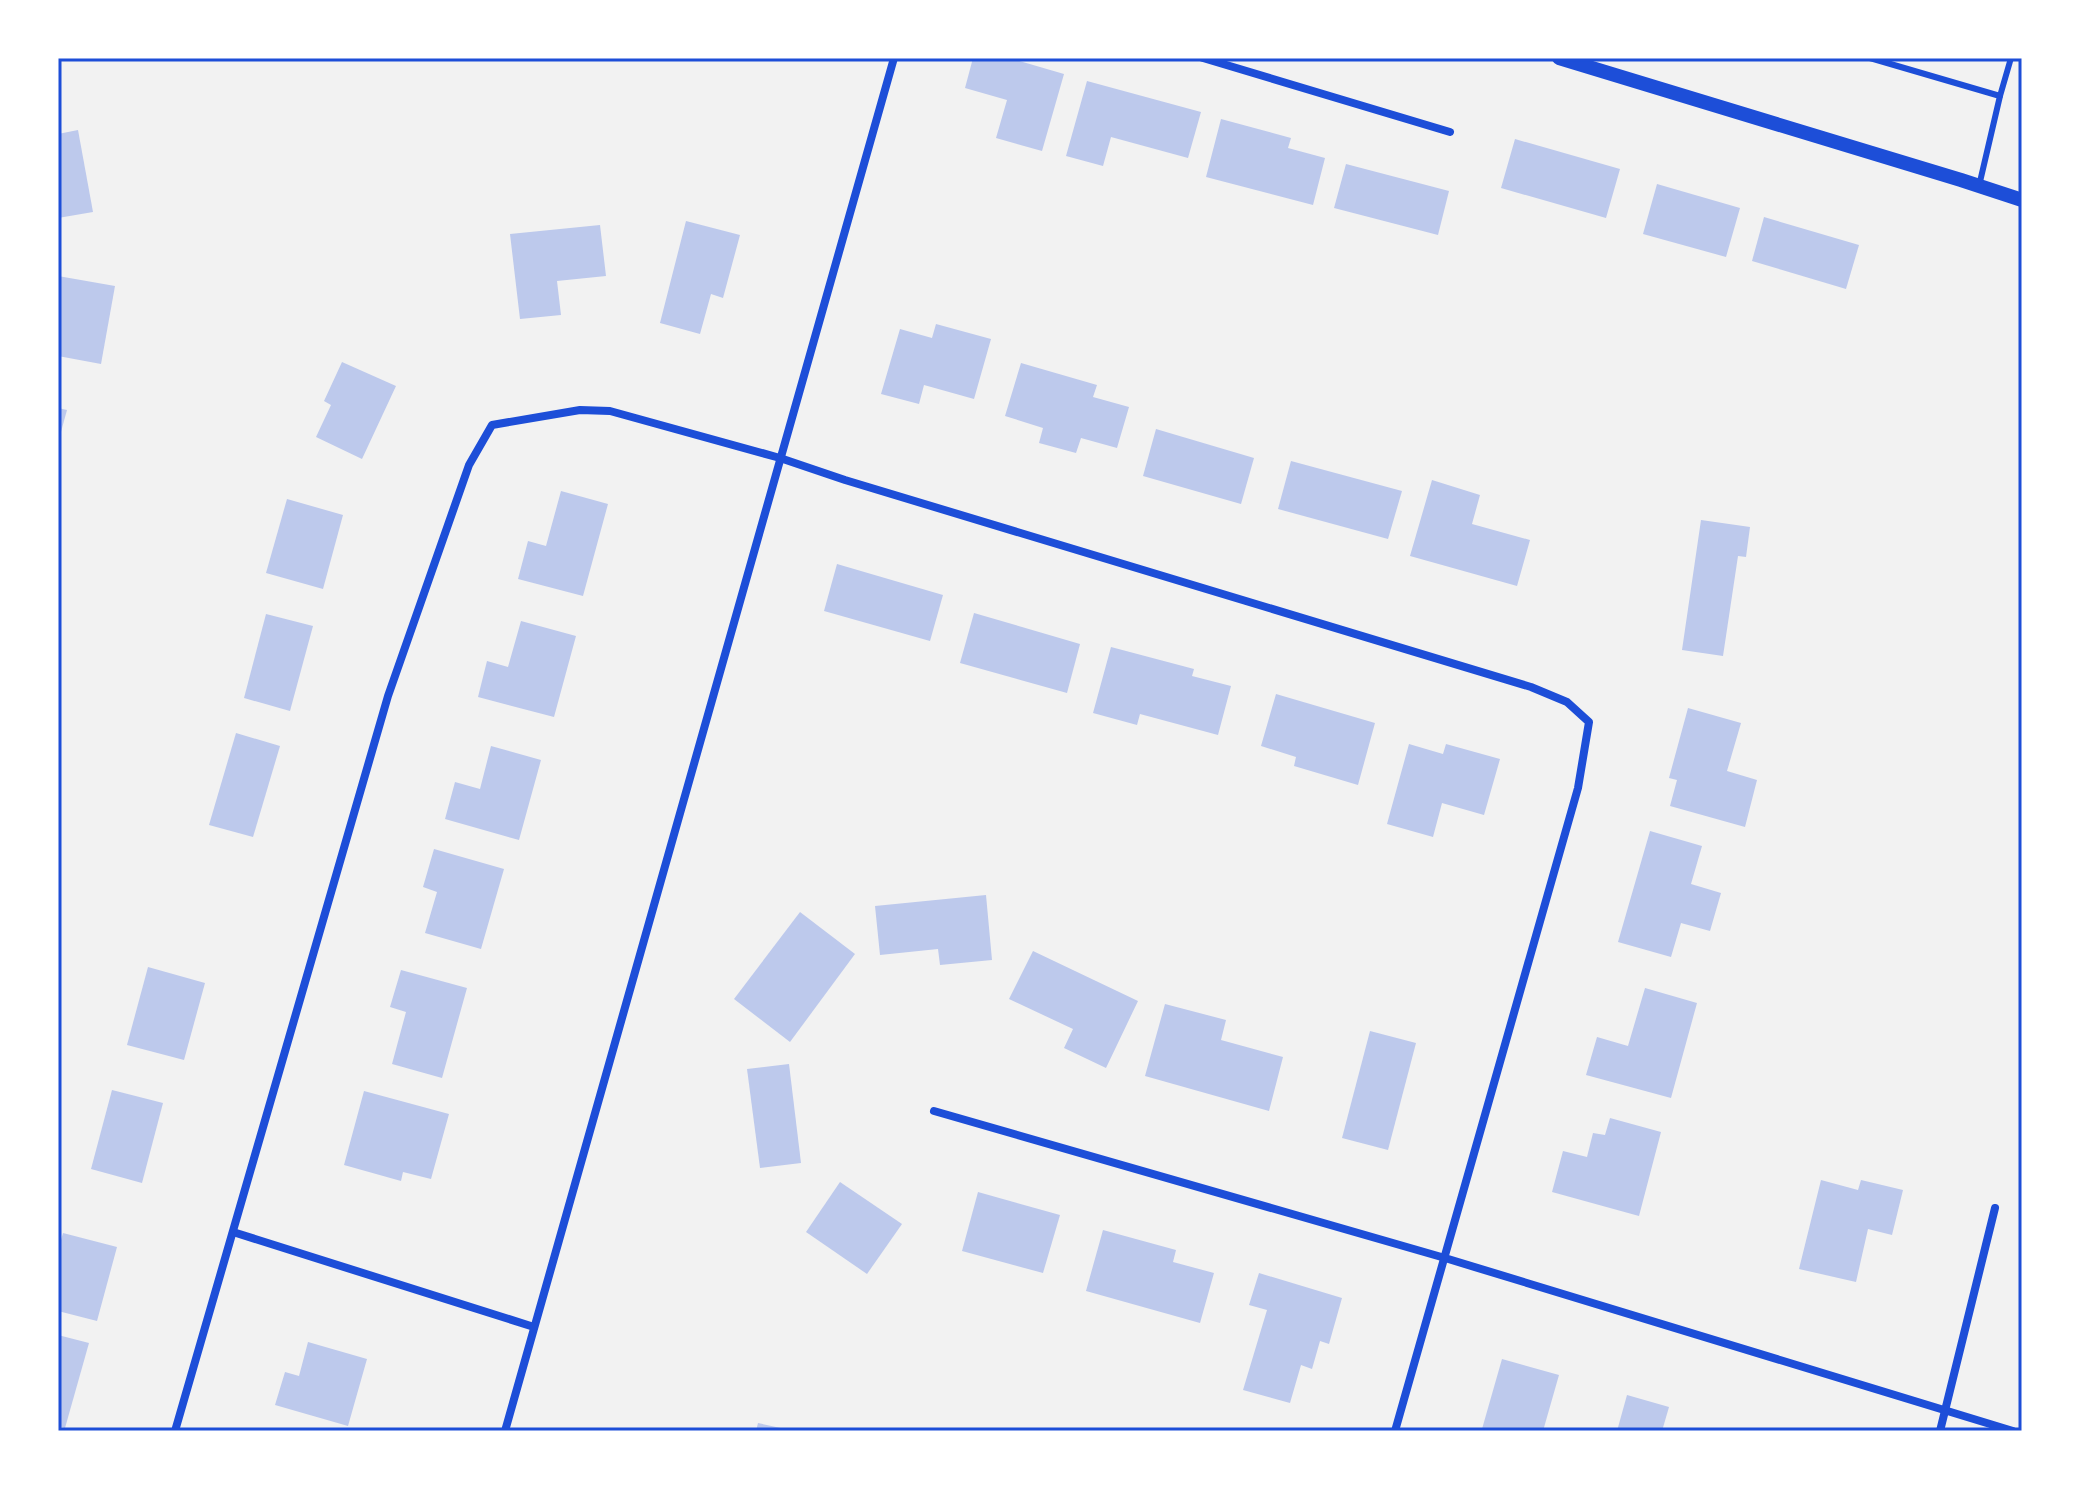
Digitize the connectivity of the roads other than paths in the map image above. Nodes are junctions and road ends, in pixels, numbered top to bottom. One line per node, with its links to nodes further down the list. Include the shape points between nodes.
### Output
1 (894, 58): 10 (street)
2 (1203, 58): 7 (street)
3 (1559, 58): 8 (street)
4 (1870, 58): 6 (lane)
5 (2011, 58): 6 (lane)
6 (2000, 96): 8 (lane)
7 (1450, 132)
8 (1979, 188): 9 (street)
9 (2022, 200)
10 (780, 458): 13 (street, via 610,411 580,410 492,425 469,465 388,696); 14 (street, via 1531,687 1567,702 1589,722 1578,788); 15 (street)
11 (934, 1111): 14 (street)
12 (1995, 1208): 16 (street)
13 (233, 1232): 15 (street); 17 (street)
14 (1445, 1258): 16 (street); 19 (street)
15 (534, 1327): 18 (street)
16 (1945, 1410): 20 (street); 21 (street)
17 (175, 1431)
18 (505, 1431)
19 (1395, 1431)
20 (1940, 1431)
21 (2013, 1431)

